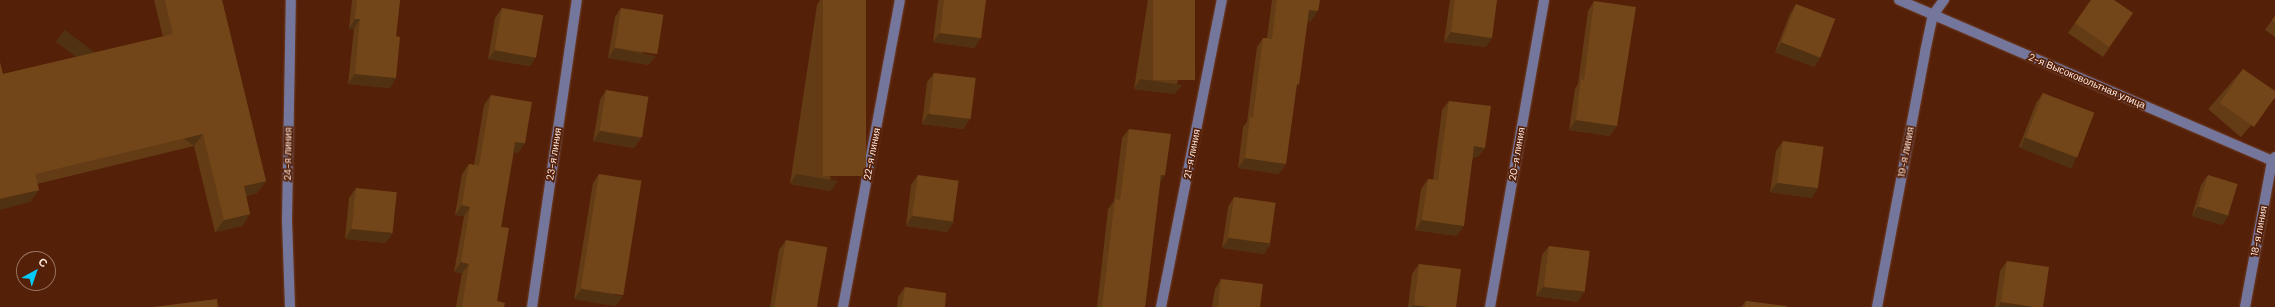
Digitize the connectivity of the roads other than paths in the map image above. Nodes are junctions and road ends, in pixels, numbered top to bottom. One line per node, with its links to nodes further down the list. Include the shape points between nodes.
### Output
1 (291, 0): 10 (street, 24-я линия, via 287,220)
2 (577, 0): 11 (street, 23-я линия)
3 (900, 0): 12 (street, 22-я линия)
4 (1222, 0): 13 (street, 21-я линия)
5 (1544, 0): 14 (street, 20-я линия)
6 (1899, 0): 8 (street, 2-я Высоковольтная улица)
7 (1944, 0): 8 (street, 19-я линия)
8 (1934, 15): 9 (street, 2-я Высоковольтная улица); 15 (street, 19-я линия)
9 (2274, 160): 16 (street, 18-я линия)
10 (290, 307)
11 (532, 307)
12 (843, 307)
13 (1161, 307)
14 (1490, 307)
15 (1877, 307)
16 (2245, 307)

